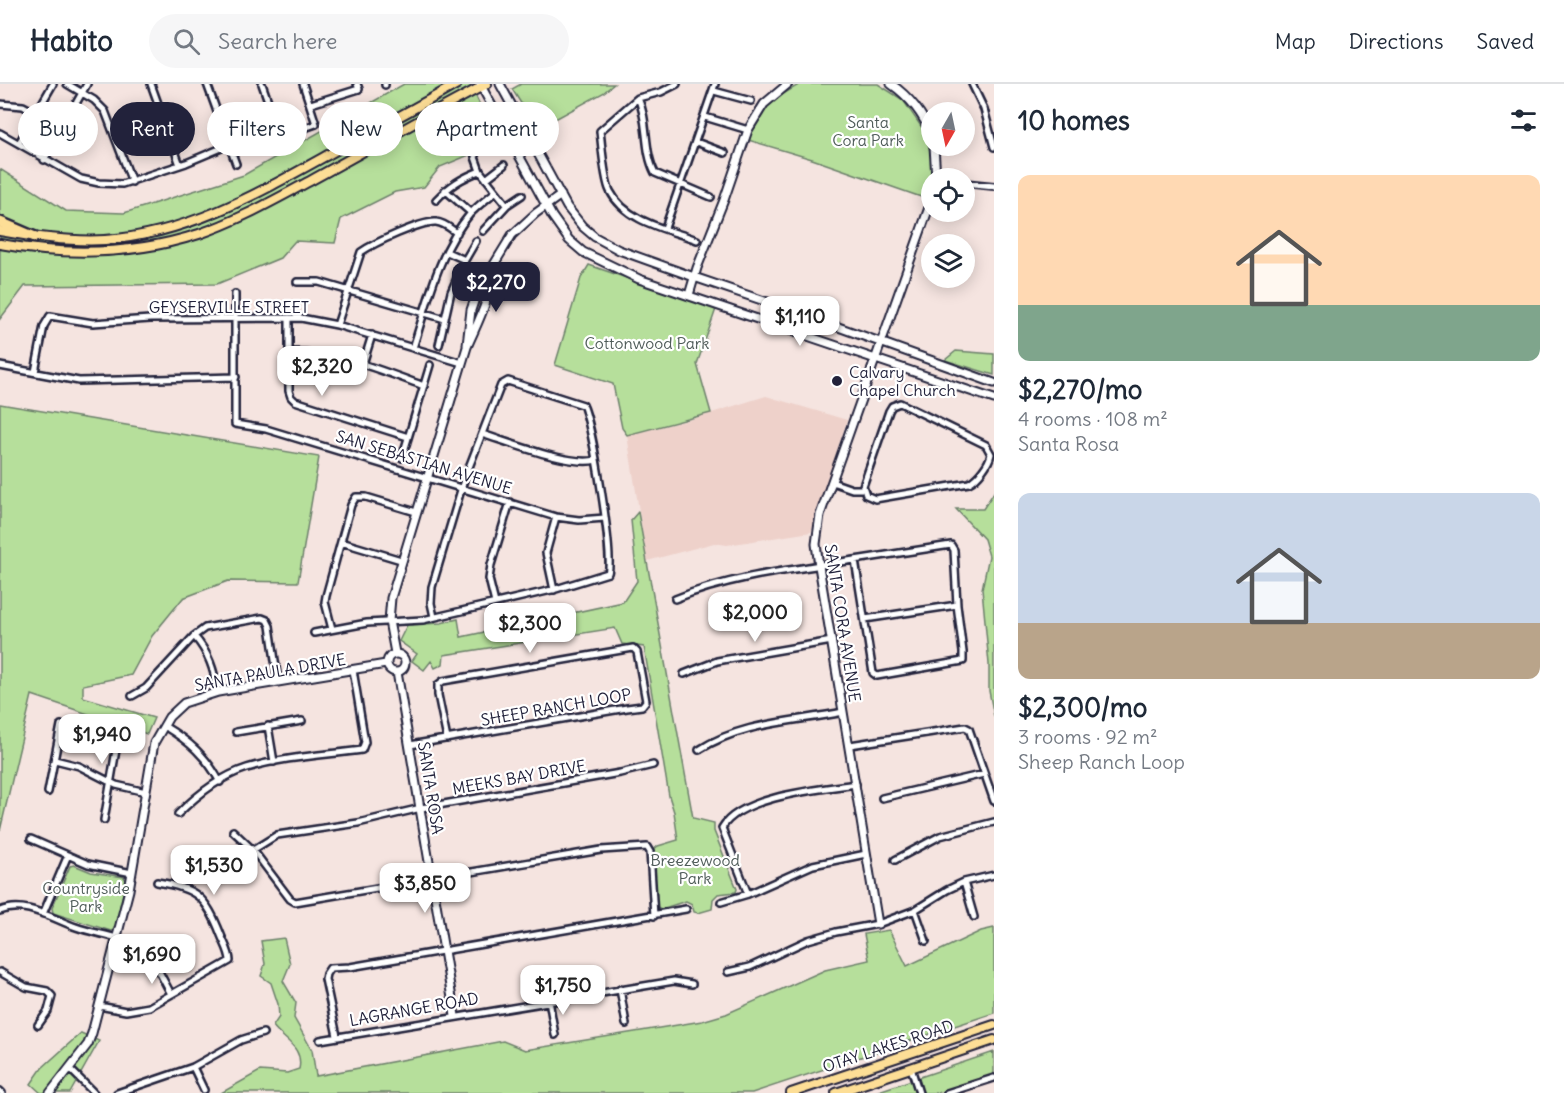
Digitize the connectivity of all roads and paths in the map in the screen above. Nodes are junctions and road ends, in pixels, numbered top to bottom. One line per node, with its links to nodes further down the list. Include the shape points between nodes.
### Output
1 (53, 84): 22 (street)
2 (67, 84): 19 (street)
3 (87, 84): 19 (street)
4 (151, 84): 43 (street)
5 (207, 84): 23 (street)
6 (262, 84): 24 (street)
7 (312, 84): 16 (street)
8 (457, 84): 67 (main road, via 254,196 215,213 176,227 105,240)
9 (500, 84): 55 (street)
10 (677, 84): 20 (street)
11 (715, 84): 18 (street)
12 (788, 84): 31 (street, via 764,104)
13 (891, 84): 28 (street)
14 (973, 84): 33 (street)
15 (482, 85): 59 (street); 70 (main road, via 258,209 200,234 107,251 50,251)
16 (304, 86): 26 (street)
17 (358, 86): 26 (street)
18 (714, 91): 21 (street); 29 (street)
19 (82, 93): 42 (street); 48 (street, via 99,103 108,115)
20 (638, 98): 50 (street, via 644,110 653,169 657,175); 63 (street, via 600,131 609,189 635,216)
21 (751, 101)
22 (42, 102)
23 (213, 102)
24 (268, 102)
25 (0, 104): 27 (street)
26 (311, 105): 30 (street, via 316,124)
27 (18, 106)
28 (921, 115)
29 (705, 117): 31 (street); 35 (street)
30 (307, 127)
31 (748, 130): 74 (street)
32 (0, 133): 34 (street)
33 (993, 133): 36 (street)
34 (18, 142)
35 (696, 142): 37 (street); 50 (street)
36 (994, 147)
37 (725, 153)
38 (207, 154): 43 (street)
39 (38, 156): 42 (street)
40 (233, 156): 44 (street)
41 (475, 157): 46 (street)
42 (44, 160): 48 (street, via 81,179 109,184)
43 (180, 165): 48 (street)
44 (236, 165)
45 (504, 165): 47 (street)
46 (480, 171): 47 (street); 52 (street)
47 (486, 179): 53 (street)
48 (132, 182)
49 (975, 184): 51 (street)
50 (681, 185): 56 (street); 63 (street)
51 (994, 186)
52 (445, 190): 57 (street); 60 (street)
53 (495, 192): 58 (street); 60 (street)
54 (522, 195): 58 (street)
55 (561, 195): 59 (street); 74 (street, via 582,226 595,237 619,250)
56 (711, 196)
57 (436, 200)
58 (507, 205): 65 (street)
59 (546, 206): 73 (street, via 512,235); 78 (street, via 569,240 583,252 639,279)
60 (471, 213): 66 (street)
61 (0, 222): 67 (highway)
62 (924, 222): 85 (street, SANTA CORA AVENUE)
63 (664, 228): 68 (street)
64 (0, 231): 67 (main road)
65 (483, 231)
66 (457, 233): 71 (street); 76 (street, via 432,222 371,245 358,258)
67 (35, 237)
68 (697, 240)
69 (476, 241): 72 (street)
70 (0, 244)
71 (447, 252): 72 (street); 79 (street)
72 (465, 260): 82 (street)
73 (490, 271): 87 (street, via 483,313); 87 (street, via 481,280 475,296)
74 (694, 277): 78 (street); 85 (street)
75 (297, 282): 76 (street, via 319,282)
76 (348, 291): 79 (street); 83 (street)
77 (235, 294): 81 (street)
78 (689, 295): 90 (street)
79 (424, 313): 82 (street); 88 (street)
80 (289, 318): 81 (street, GEYSERVILLE STREET); 83 (street, GEYSERVILLE STREET); 89 (street)
81 (234, 319): 95 (street, GEYSERVILLE STREET, via 93,323 50,316 44,326); 96 (street)
82 (446, 319): 86 (street)
83 (338, 325): 84 (street, GEYSERVILLE STREET)
84 (372, 335): 88 (street, GEYSERVILLE STREET); 92 (street)
85 (880, 342): 90 (street, SANTA CORA AVENUE); 97 (street)
86 (439, 345)
87 (467, 347): 91 (street)
88 (414, 348): 91 (street, GEYSERVILLE STREET)
89 (289, 352): 92 (street, via 310,351); 101 (street, via 291,397)
90 (874, 358): 99 (street); 105 (street, SANTA CORA AVENUE)
91 (462, 363): 104 (street)
92 (363, 364): 98 (street)
93 (430, 365): 98 (street)
94 (0, 366): 95 (street)
95 (35, 372): 96 (street, via 79,381)
96 (236, 377): 104 (street, SAN SEBASTIAN AVENUE, via 235,424 266,429)
97 (994, 383)
98 (424, 386): 101 (street)
99 (994, 399)
100 (482, 434): 103 (street, via 560,458); 103 (street, via 501,385 508,381 583,405); 106 (street)
101 (408, 437): 102 (street)
102 (402, 458)
103 (596, 460): 111 (street)
104 (427, 477): 106 (street, SAN SEBASTIAN AVENUE); 109 (street)
105 (832, 482): 107 (street); 115 (street, SANTA CORA AVENUE, via 816,532)
106 (462, 488): 108 (street, SAN SEBASTIAN AVENUE); 120 (street, via 432,587)
107 (864, 489): 107 (street, via 889,411 895,404 903,403 986,445 991,454 969,483 875,499 866,495)
108 (510, 502): 110 (street, SAN SEBASTIAN AVENUE); 118 (street, via 491,565 489,579)
109 (416, 512): 112 (street, via 356,497); 113 (street)
110 (556, 517): 111 (street, SAN SEBASTIAN AVENUE); 116 (street, via 546,553)
111 (605, 518): 116 (street, via 608,573)
112 (341, 542): 113 (street); 123 (street, via 326,596)
113 (401, 560): 122 (street)
114 (855, 560): 115 (street); 119 (street, via 951,544); 121 (street)
115 (819, 566): 117 (street, via 722,582); 126 (street, SANTA CORA AVENUE)
116 (554, 590): 118 (street)
117 (675, 599)
118 (495, 603): 120 (street)
119 (957, 605): 121 (street); 121 (street, via 963,662 877,676 873,673)
120 (434, 617): 122 (street)
121 (865, 619)
122 (389, 621): 123 (street); 127 (street)
123 (332, 629): 124 (street)
124 (314, 633)
125 (194, 636): 132 (street, via 216,625 267,620); 133 (street, via 212,663); 134 (street, via 146,688)
126 (832, 641): 131 (street, via 717,661); 135 (street, SANTA CORA AVENUE)
127 (395, 653): 128 (street, via 387,658); 130 (street, via 405,661)
128 (387, 664): 129 (street, SANTA PAULA DRIVE); 130 (street)
129 (353, 670): 132 (street, SANTA PAULA DRIVE); 147 (street, via 365,742 362,750)
130 (397, 672): 142 (street, SANTA ROSA)
131 (684, 674)
132 (278, 681): 133 (street, SANTA PAULA DRIVE)
133 (218, 692): 138 (street, SANTA PAULA DRIVE, via 184,703)
134 (132, 696)
135 (843, 712): 143 (street, SANTA CORA AVENUE); 145 (street, via 745,729)
136 (302, 721): 139 (street)
137 (61, 724): 146 (street)
138 (164, 726): 151 (street, via 193,746); 154 (street, SANTA PAULA DRIVE, via 154,744)
139 (268, 726): 140 (street); 147 (street)
140 (236, 732)
141 (447, 739): 141 (street, SHEEP RANCH LOOP, via 642,706 646,701 637,652 633,648 443,681 438,685 438,695); 142 (street, SHEEP RANCH LOOP)
142 (410, 745): 157 (street, SANTA ROSA)
143 (850, 745): 149 (street, via 965,727); 152 (street, SANTA CORA AVENUE)
144 (116, 750): 150 (street)
145 (699, 750)
146 (55, 760): 150 (street, via 80,766); 153 (street)
147 (274, 762): 151 (street, via 246,768)
148 (653, 765): 157 (street, MEEKS BAY DRIVE)
149 (984, 774): 155 (street); 156 (street)
150 (110, 782): 154 (street); 159 (street)
151 (220, 782): 158 (street, via 194,798)
152 (856, 784): 164 (street, SANTA CORA AVENUE); 172 (street, via 782,795 727,819 722,828)
153 (48, 792)
154 (146, 792): 167 (street, SANTA PAULA DRIVE)
155 (882, 798)
156 (994, 801)
157 (421, 808): 163 (street, MEEKS BAY DRIVE, via 358,823 277,835); 169 (street, SANTA ROSA)
158 (178, 814)
159 (104, 820)
160 (994, 822): 166 (street, via 940,836)
161 (233, 831): 163 (street)
162 (31, 839): 165 (street)
163 (253, 850): 169 (street, via 295,902)
164 (866, 854): 172 (street, via 813,865); 180 (street, SANTA CORA AVENUE)
165 (68, 855): 167 (street, via 88,864); 177 (street)
166 (895, 860)
167 (132, 873): 181 (street, SANTA PAULA DRIVE)
168 (994, 875): 171 (street)
169 (431, 878): 178 (street, via 601,850 647,847); 183 (street, SANTA ROSA)
170 (157, 882): 189 (street, via 180,886 202,900 230,957 226,964)
171 (964, 882): 175 (street); 179 (street)
172 (748, 894): 173 (street)
173 (721, 902)
174 (686, 909): 178 (street)
175 (915, 910): 180 (street); 182 (street)
176 (0, 911): 177 (street, via 12,907)
177 (43, 914): 181 (street)
178 (654, 915): 183 (street)
179 (974, 916)
180 (878, 924): 186 (street, via 808,940 750,967)
181 (117, 938): 191 (street, SANTA PAULA DRIVE)
182 (926, 941)
183 (444, 951): 192 (street, SANTA ROSA); 198 (street, via 330,968 325,979)
184 (155, 964): 189 (street)
185 (0, 972): 194 (street, via 52,996)
186 (728, 972)
187 (692, 984): 188 (street, LAGRANGE ROAD, via 674,981)
188 (620, 989): 190 (street, LAGRANGE ROAD); 193 (street)
189 (171, 994): 191 (street, via 138,1010)
190 (549, 1000): 192 (street, LAGRANGE ROAD); 197 (street)
191 (99, 1006): 203 (street, SANTA PAULA DRIVE, via 88,1044)
192 (455, 1016): 198 (street, LAGRANGE ROAD)
193 (626, 1024)
194 (38, 1025)
195 (994, 1025): 209 (main road, OTAY LAKES ROAD)
196 (263, 1033): 201 (street, via 241,1040)
197 (555, 1035)
198 (337, 1036): 199 (street, LAGRANGE ROAD)
199 (320, 1040)
200 (994, 1040): 202 (main road, OTAY LAKES ROAD)
201 (193, 1067): 205 (street); 208 (street)
202 (911, 1068): 210 (main road, OTAY LAKES ROAD); 211 (street)
203 (70, 1069): 206 (street, SANTA PAULA DRIVE); 207 (street)
204 (994, 1078): 212 (street)
205 (204, 1090)
206 (50, 1093)
207 (94, 1093)
208 (117, 1093)
209 (791, 1093)
210 (836, 1093)
211 (919, 1093)
212 (946, 1093)

